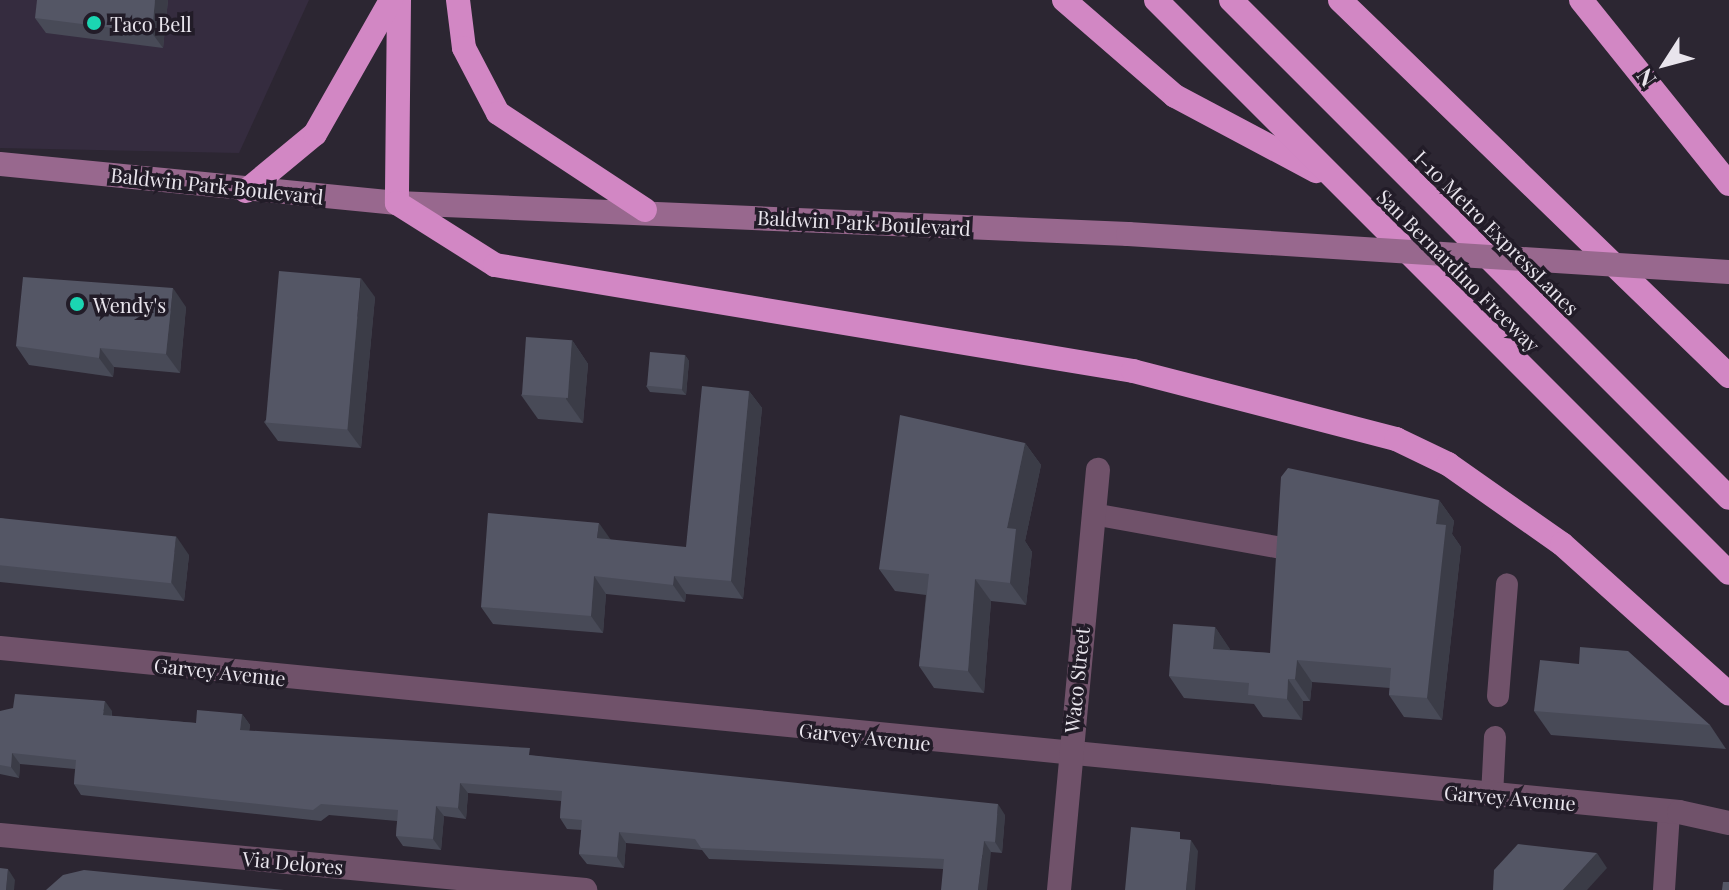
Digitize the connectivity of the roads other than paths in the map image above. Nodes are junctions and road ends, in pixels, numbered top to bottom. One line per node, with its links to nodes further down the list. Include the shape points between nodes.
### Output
1 (391, 0): 12 (highway, via 315,134)
2 (399, 0): 13 (highway)
3 (458, 0): 14 (highway, via 464,48 498,113)
4 (1064, 0): 10 (highway, via 1175,96)
5 (1156, 0): 10 (highway, San Bernardino Freeway)
6 (1231, 0): 18 (highway, I-10 Metro ExpressLanes)
7 (1340, 0): 16 (highway)
8 (1581, 0): 11 (highway)
9 (0, 164): 12 (main road, Baldwin Park Boulevard)
10 (1336, 182): 21 (highway, San Bernardino Freeway)
11 (1729, 184)
12 (246, 191): 13 (main road, Baldwin Park Boulevard)
13 (397, 203): 14 (main road, Baldwin Park Boulevard); 24 (highway, via 495,265 1133,371 1396,439 1448,464 1562,544)
14 (645, 210): 15 (main road, Baldwin Park Boulevard, bridge)
15 (1729, 272)
16 (1729, 376)
17 (1098, 470): 19 (street, Waco Street)
18 (1729, 498)
19 (1093, 514): 20 (lane); 27 (street, Waco Street)
20 (1277, 547)
21 (1729, 573)
22 (1507, 584): 25 (lane)
23 (0, 648): 27 (street, Garvey Avenue)
24 (1729, 694)
25 (1498, 696)
26 (1495, 737): 28 (lane)
27 (1068, 757): 28 (street, Garvey Avenue); 33 (street, Waco Street)
28 (1492, 796): 29 (street, Garvey Avenue)
29 (1669, 812): 30 (street, Garvey Avenue); 34 (lane)
30 (1729, 823)
31 (0, 835): 32 (street, Via Delores)
32 (585, 890)
33 (1059, 890)
34 (1664, 890)

